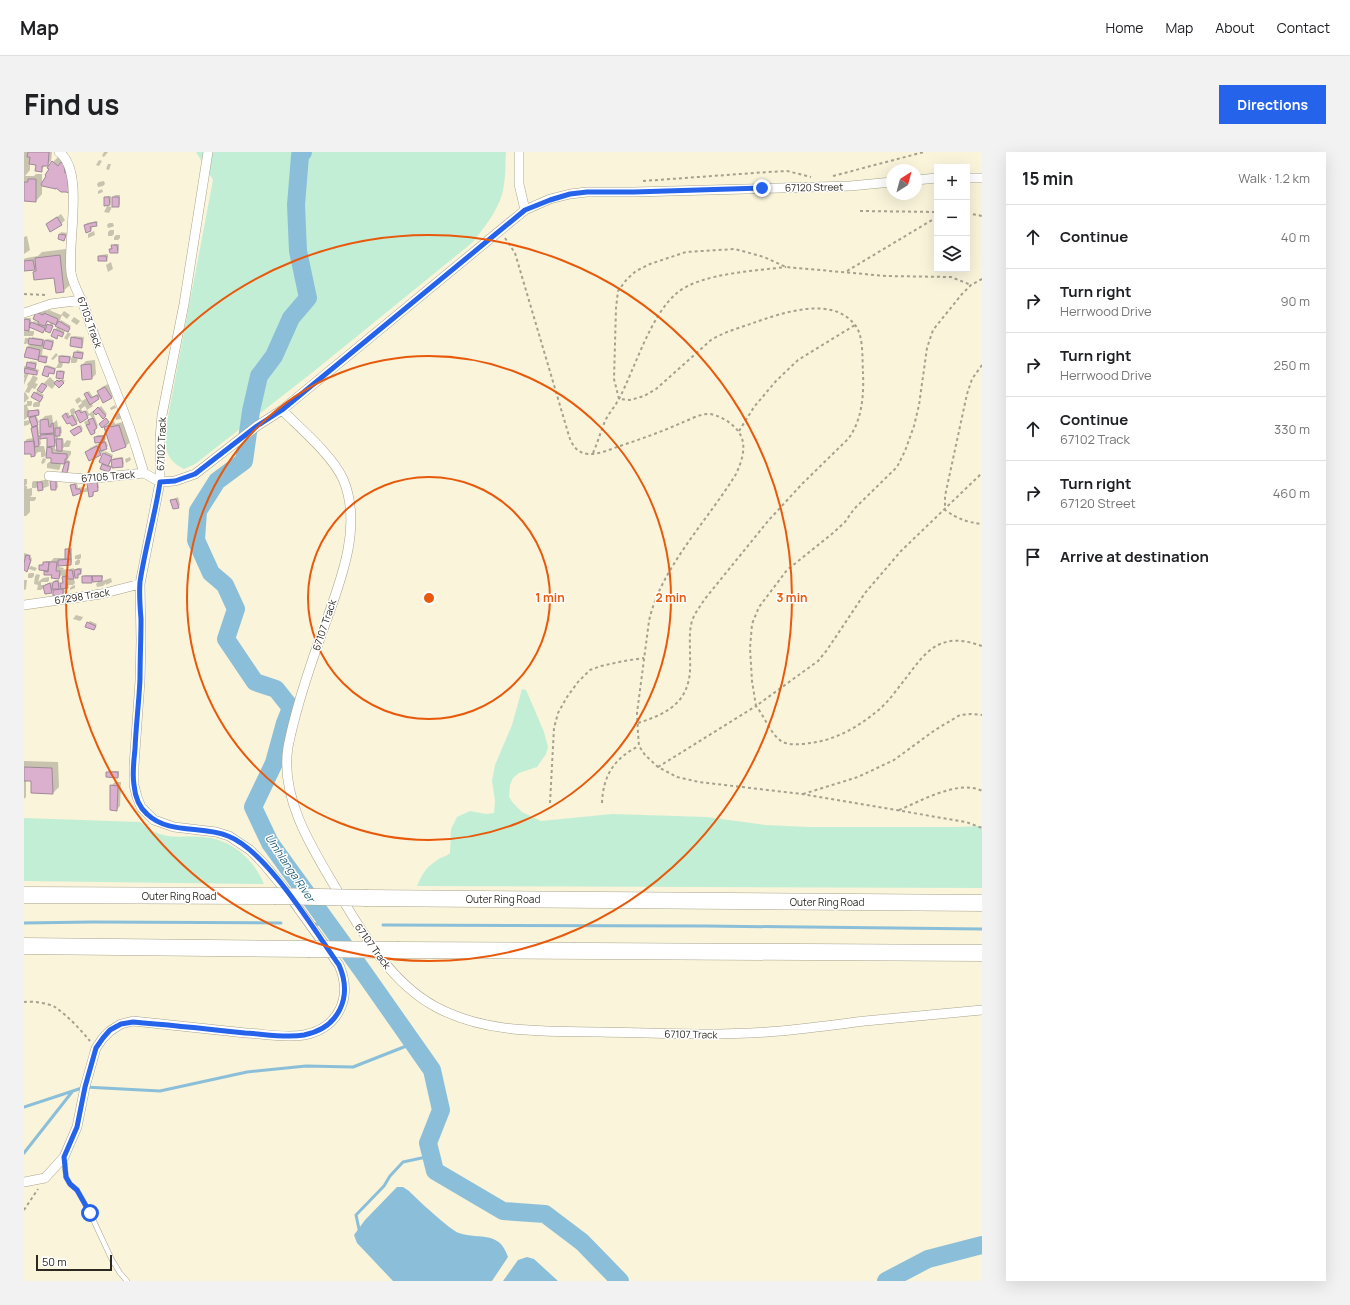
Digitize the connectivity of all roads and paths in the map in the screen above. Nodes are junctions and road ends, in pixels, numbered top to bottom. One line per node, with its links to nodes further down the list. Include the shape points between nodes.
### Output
1 (59, 152): 24 (street, 67103 Track, via 66,159 73,180 71,273)
2 (208, 152): 35 (street, 67102 Track, via 184,304 162,414)
3 (518, 152): 13 (street, via 519,184)
4 (924, 152): 5 (path)
5 (830, 177)
6 (934, 178): 10 (street)
7 (970, 178): 8 (street)
8 (982, 178)
9 (816, 179): 11 (path, via 787,171)
10 (922, 179)
11 (643, 181)
12 (886, 183): 13 (street, 67120 Street, via 850,186 587,192 570,194)
13 (525, 210): 19 (street, 67120 Street)
14 (860, 211): 15 (path)
15 (934, 212)
16 (970, 214): 17 (path)
17 (982, 216)
18 (934, 219): 21 (path)
19 (500, 230): 29 (street, 67120 Street); 31 (path, via 515,253 572,444 582,452)
20 (786, 267): 21 (path); 28 (path, via 724,274 678,292 656,320); 28 (path, via 764,257 735,249 686,252 636,271 618,291 614,379)
21 (846, 271): 23 (path, via 886,276 951,277)
22 (982, 279): 23 (path)
23 (971, 285): 42 (path, via 933,330 926,348 920,405 897,467 845,522 787,570 759,607 752,624 750,648)
24 (82, 300): 25 (street, via 51,304); 32 (street, 67103 Track)
25 (24, 313)
26 (855, 325): 28 (path, via 840,312 818,308 787,312 721,334 656,389 630,400); 30 (path, via 798,360 754,407); 44 (path, via 862,346 863,392 854,431 768,521 704,600 692,620 690,672 684,695 669,710)
27 (982, 365): 36 (path, via 972,379 967,394 945,496)
28 (619, 399): 31 (path, via 606,419)
29 (282, 410): 35 (street, 67120 Street, via 195,474 175,481); 59 (street, 67107 Track, via 339,471 349,498 351,522 345,561 307,675 287,751 290,794 298,818 322,865 358,926 388,968 402,981 433,1006 454,1015 490,1026 536,1031 726,1034 769,1032)
30 (738, 431): 31 (path, via 729,421 710,414 701,415 651,436); 41 (path, via 744,444 741,463 730,485 672,566 659,591 652,606)
31 (593, 453)
32 (144, 473): 34 (street, 67105 Track, via 93,479); 35 (street)
33 (982, 473): 36 (path)
34 (49, 476)
35 (160, 482): 38 (street, 67102 Track)
36 (945, 510): 37 (path, via 968,522); 42 (path, via 901,551 865,593 818,661)
37 (982, 524)
38 (140, 584): 39 (street, 67298 Track, via 101,594); 53 (street, 67102 Track, via 140,668 134,784 141,807 162,824 229,836 250,850 263,863)
39 (24, 605)
40 (982, 646): 42 (path, via 954,641 932,648 877,712 842,734 821,741 796,744 784,742 775,734)
41 (644, 658): 44 (path); 49 (path, via 590,670 567,697 558,713 554,728)
42 (756, 706): 46 (path)
43 (982, 715): 48 (path, via 960,715 894,760 858,777)
44 (638, 723): 45 (path)
45 (639, 746): 46 (path, via 645,756); 50 (path, via 614,765 606,778)
46 (658, 767): 48 (path, via 677,777 699,782)
47 (982, 791): 51 (path, via 967,787 952,789)
48 (802, 794): 51 (path)
49 (550, 803)
50 (602, 804)
51 (898, 811): 52 (path, via 966,822)
52 (982, 828)
53 (278, 891): 54 (highway, Outer Ring Road); 55 (highway, Outer Ring Road, bridge, via 367,898); 60 (street, 67102 Track, via 313,927 343,973 346,987 344,999 332,1021 304,1035 255,1034 133,1022 121,1024 110,1030)
54 (24, 895)
55 (982, 903)
56 (24, 946): 57 (highway, bridge)
57 (982, 953)
58 (24, 1002): 60 (path, via 54,1006 81,1030)
59 (982, 1010)
60 (96, 1048): 61 (street, via 77,1127)
61 (64, 1157): 62 (street); 65 (lane, via 66,1177 77,1190 112,1260)
62 (45, 1178): 63 (street); 64 (path)
63 (24, 1182)
64 (24, 1210)
65 (127, 1281)

